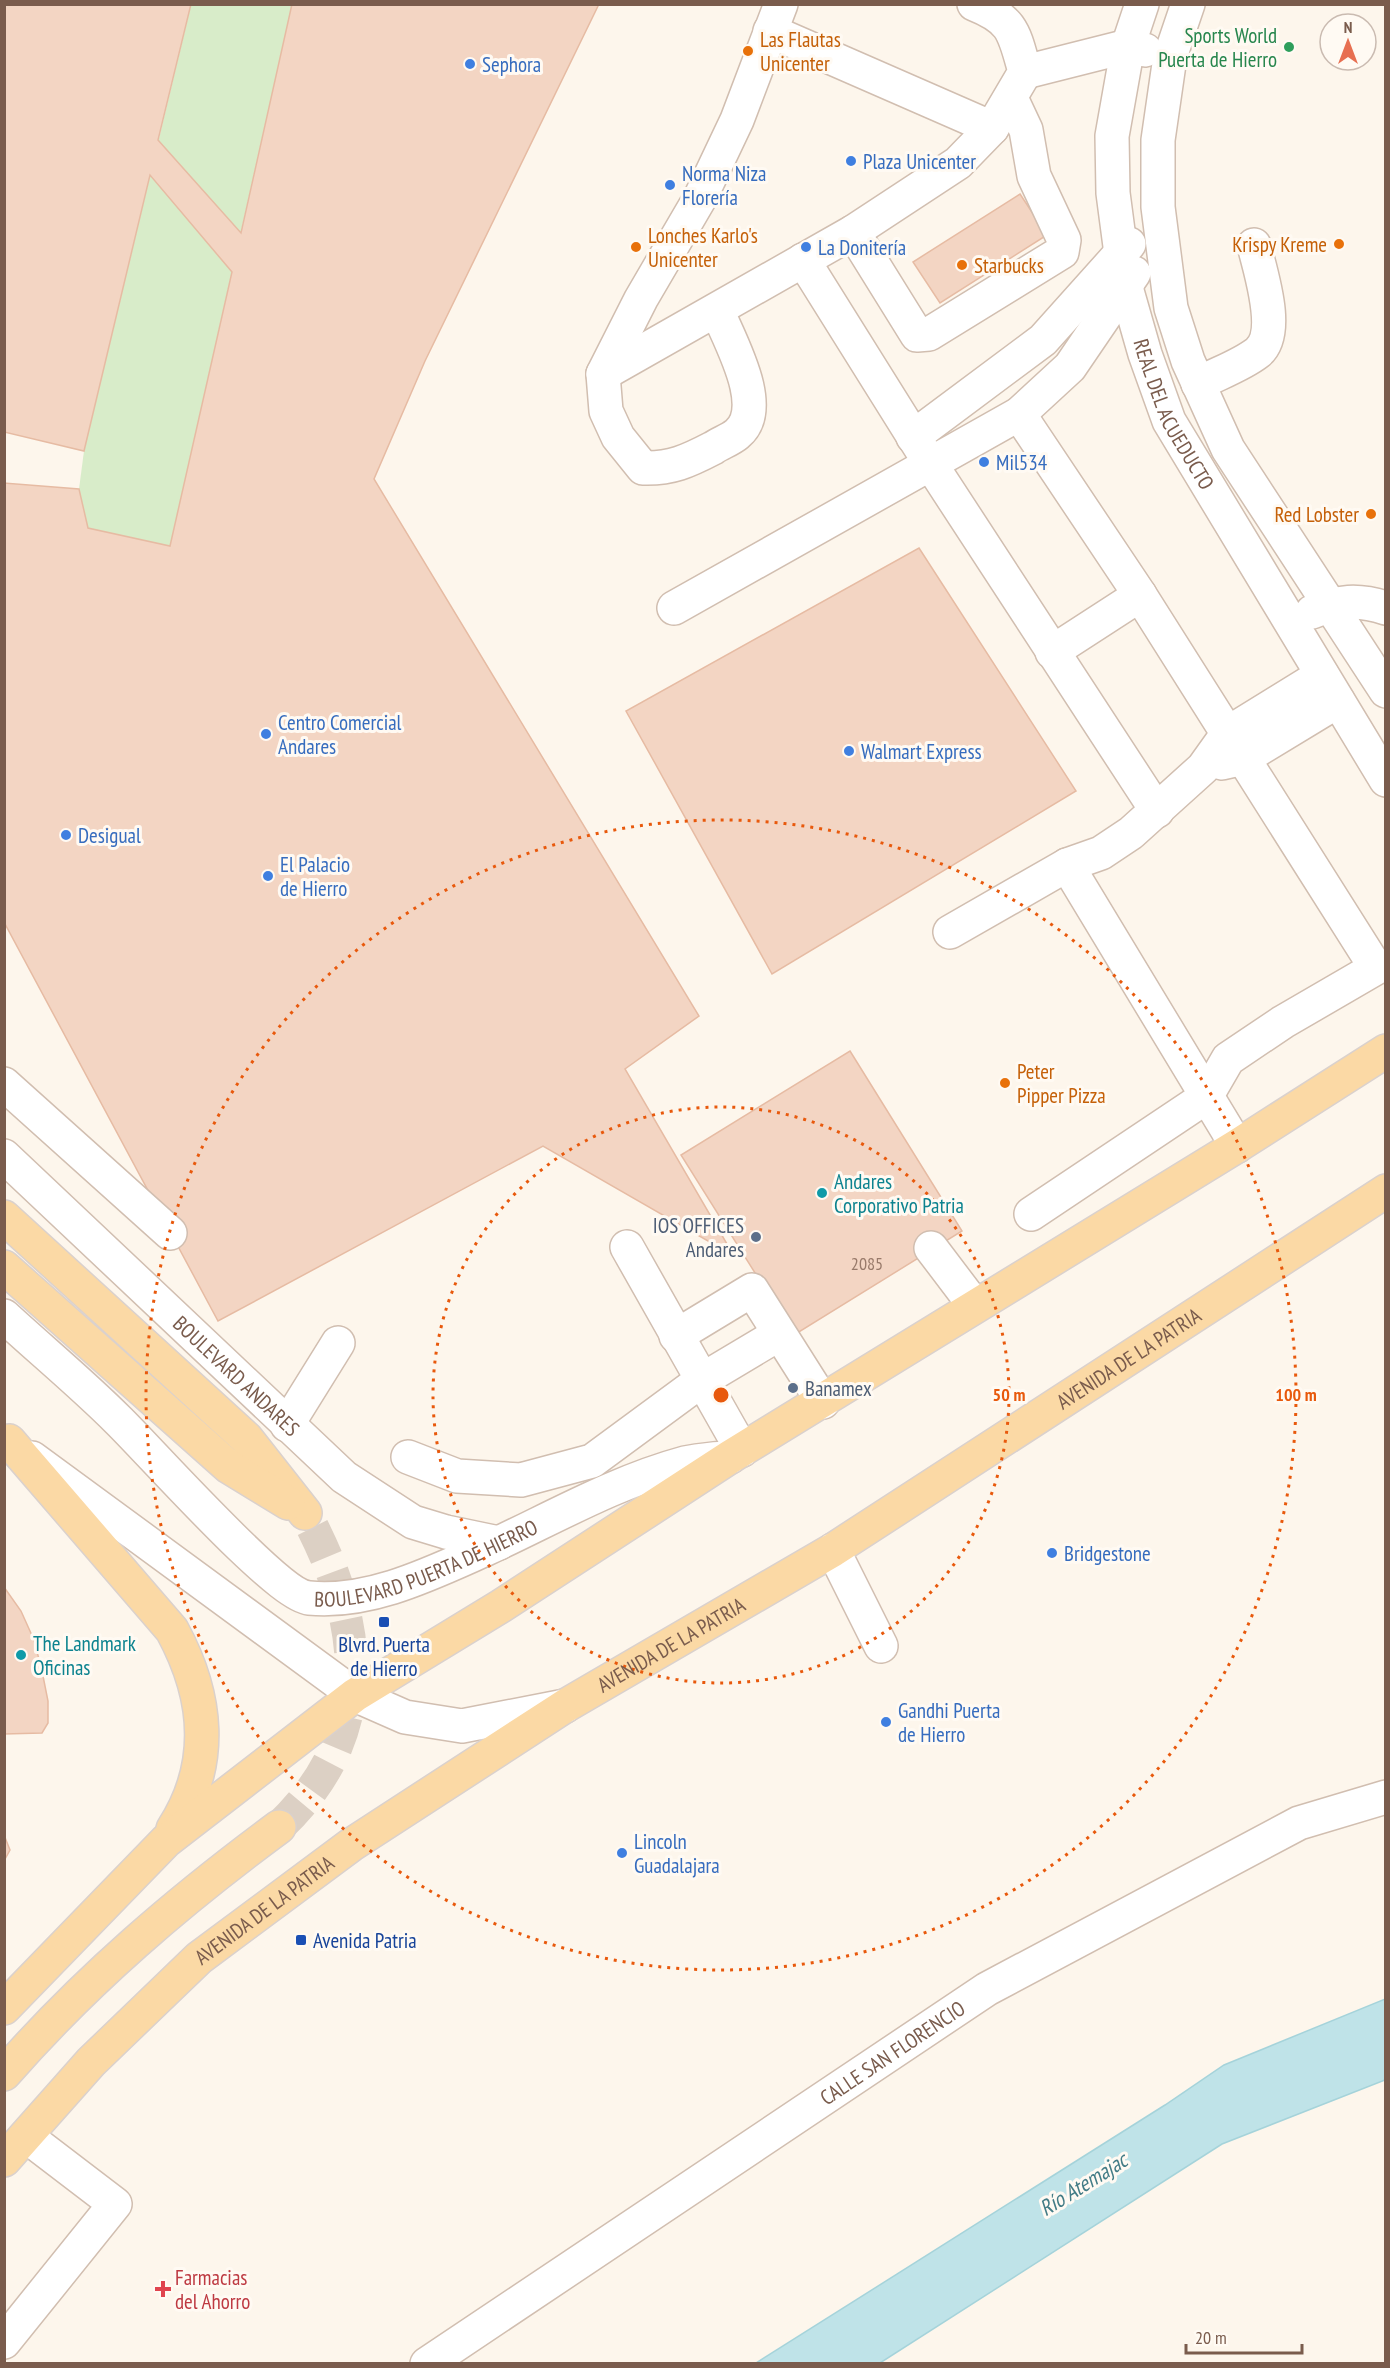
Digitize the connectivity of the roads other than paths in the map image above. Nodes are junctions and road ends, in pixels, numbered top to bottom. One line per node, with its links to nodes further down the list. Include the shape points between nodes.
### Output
1 (974, 4): 7 (street, via 1005,20 1016,40)
2 (1142, 4): 5 (street, REAL DEL ACUEDUCTO)
3 (1188, 4): 6 (street, REAL DEL ACUEDUCTO)
4 (776, 18): 8 (street); 16 (street, via 737,120 700,198)
5 (1128, 46): 6 (street); 7 (street); 14 (street, REAL DEL ACUEDUCTO, via 1112,136 1113,193)
6 (1170, 57): 9 (street, REAL DEL ACUEDUCTO, via 1158,140)
7 (1018, 85): 8 (street); 10 (street, via 1034,176 1064,240 1062,252 929,334 917,335)
8 (992, 128): 10 (street, via 957,163)
9 (1158, 207): 11 (street, REAL DEL ACUEDUCTO); 14 (street)
10 (853, 232): 13 (street)
11 (1161, 242): 14 (street); 17 (street, REAL DEL ACUEDUCTO, via 1171,308)
12 (1254, 245): 17 (street, via 1268,306 1268,331 1258,352)
13 (803, 260): 15 (street); 19 (street)
14 (1123, 269): 18 (street, via 1070,367); 19 (street); 24 (street, REAL DEL ACUEDUCTO, via 1145,354 1169,421)
15 (717, 310): 16 (street); 16 (street, via 750,391 748,415 738,433 682,465 643,468 618,437 606,411)
16 (603, 374)
17 (1198, 384): 21 (street, REAL DEL ACUEDUCTO, via 1228,449)
18 (1019, 414): 19 (street); 20 (street)
19 (922, 450): 22 (street); 25 (street)
20 (1140, 595): 25 (street); 28 (street)
21 (1330, 605): 23 (street, via 1368,602); 24 (street); 27 (street, REAL DEL ACUEDUCTO)
22 (674, 608)
23 (1386, 608)
24 (1289, 622): 26 (street, REAL DEL ACUEDUCTO)
25 (1052, 652): 30 (street)
26 (1330, 688): 28 (street); 29 (street, REAL DEL ACUEDUCTO)
27 (1386, 691)
28 (1236, 746): 30 (street, via 1203,768); 35 (street, via 1376,968 1228,1059)
29 (1381, 761)
30 (1157, 811): 31 (street, via 1101,853)
31 (1067, 865): 32 (street); 35 (street)
32 (950, 932)
33 (1386, 1051): 36 (main road)
34 (4, 1084): 41 (street)
35 (1206, 1097): 36 (street); 39 (street)
36 (1238, 1146): 45 (main road)
37 (4, 1156): 52 (street, BOULEVARD ANDARES)
38 (1386, 1191): 57 (main road, AVENIDA DE LA PATRIA)
39 (1031, 1214)
40 (4, 1217): 44 (main road, via 246,1438 305,1513 229,1467)
41 (170, 1233)
42 (627, 1247): 48 (street)
43 (931, 1248): 45 (street)
44 (4, 1266)
45 (975, 1306): 51 (main road)
46 (4, 1316): 56 (street, BOULEVARD PUERTA DE HIERRO, via 119,1420 275,1578 306,1598 334,1598 380,1589 422,1577)
47 (779, 1334): 48 (street, via 752,1290); 50 (street); 51 (street)
48 (676, 1336): 50 (street)
49 (338, 1342): 52 (street)
50 (702, 1380): 54 (street); 55 (street, via 592,1461 521,1480 457,1476)
51 (823, 1402): 54 (main road)
52 (287, 1425): 56 (street, BOULEVARD ANDARES, via 344,1477 413,1522)
53 (7, 1439): 59 (street); 63 (main road, via 172,1630 187,1657 197,1685 202,1742 191,1794)
54 (736, 1453): 56 (street, BOULEVARD PUERTA DE HIERRO, via 687,1463 624,1483); 59 (main road, via 501,1606)
55 (408, 1457)
56 (499, 1543)
57 (833, 1550): 58 (street); 60 (main road, AVENIDA DE LA PATRIA)
58 (881, 1646)
59 (355, 1695): 60 (street, via 405,1716 462,1726); 63 (main road)
60 (565, 1706): 66 (main road, AVENIDA DE LA PATRIA, via 351,1845 199,1958 91,2062)
61 (1386, 1797): 69 (street, CALLE SAN FLORENCIO, via 1299,1823 987,1989)
62 (279, 1827): 65 (main road, via 203,1883 133,1943)
63 (166, 1841): 64 (main road)
64 (9, 1999)
65 (4, 2074)
66 (26, 2136): 67 (main road, AVENIDA DE LA PATRIA); 68 (street, via 115,2204)
67 (4, 2160)
68 (4, 2342)
69 (427, 2364)

